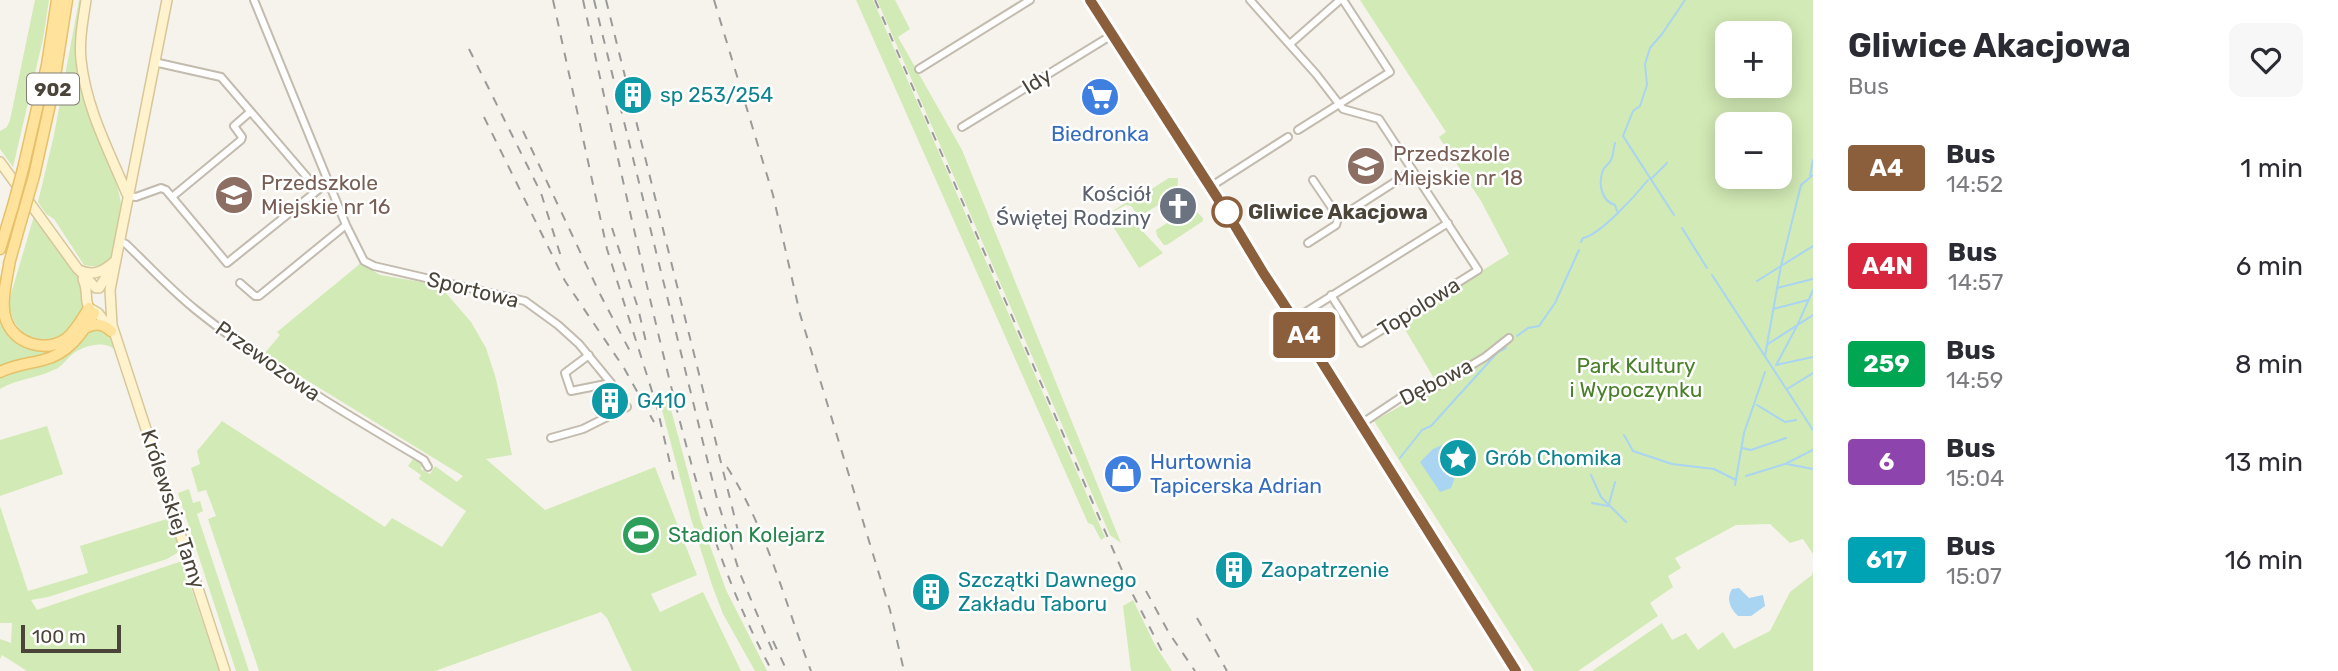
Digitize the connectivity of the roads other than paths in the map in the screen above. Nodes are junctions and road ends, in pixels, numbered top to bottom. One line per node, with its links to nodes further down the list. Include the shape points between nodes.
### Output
1 (57, 0): 32 (main road, 902, bridge, via 47,65)
2 (68, 0): 34 (main road, 902, bridge, via 34,176)
3 (86, 0): 25 (street, via 82,69 102,139)
4 (167, 0): 12 (street)
5 (254, 0): 22 (street, Sportowa)
6 (1030, 0): 13 (street)
7 (1090, 0): 10 (street)
8 (1250, 0): 11 (street)
9 (1342, 0): 11 (street); 14 (street, via 1390,72)
10 (1112, 35): 16 (street, Idy); 23 (street)
11 (1290, 44): 14 (street)
12 (154, 62): 15 (street, via 218,75); 25 (street)
13 (919, 69)
14 (1339, 105): 17 (street); 20 (street, via 1379,119)
15 (250, 112): 24 (street); 26 (street, via 234,127 241,140)
16 (962, 127)
17 (1298, 130)
18 (1288, 136): 23 (street)
19 (0, 162): 35 (street)
20 (1412, 171): 27 (street); 28 (street)
21 (1313, 180): 27 (street)
22 (328, 182): 24 (street); 29 (street, Sportowa)
23 (1210, 187): 42 (street)
24 (318, 190): 26 (street, via 227,263)
25 (128, 196): 26 (street, via 161,188); 30 (street)
26 (172, 197)
27 (1339, 215): 31 (street, via 1336,225)
28 (1448, 223): 39 (street); 39 (street, Topolowa, via 1478,270 1361,343)
29 (346, 225): 36 (street, via 259,296); 47 (street, Sportowa, via 364,261 525,301)
30 (119, 240): 33 (street); 52 (street, Przewozowa, via 195,310 297,383 424,460)
31 (1308, 243)
32 (0, 249)
33 (116, 258): 35 (street, via 97,273); 37 (street); 40 (street)
34 (10, 260): 38 (main road, 902); 41 (main road, via 4,311 19,338 39,345 58,343)
35 (77, 268): 37 (street)
36 (240, 283)
37 (94, 290): 40 (street, via 105,290); 41 (street, via 86,299)
38 (0, 292)
39 (1331, 295): 42 (street)
40 (110, 302): 41 (street); 46 (street, Królewskiej Tamy)
41 (94, 311): 43 (main road); 44 (street, Królewskiej Tamy)
42 (1293, 320): 50 (street)
43 (84, 329): 44 (main road, via 98,324); 48 (main road, via 55,356)
44 (111, 331): 46 (street, Królewskiej Tamy)
45 (1509, 338): 50 (street, Dębowa, via 1438,385 1403,396)
46 (119, 347): 53 (street, Królewskiej Tamy)
47 (589, 355): 49 (street, Sportowa); 49 (street, via 565,373 571,391)
48 (0, 372)
49 (611, 383): 51 (street, Sportowa, via 627,407 583,429)
50 (1361, 424): 54 (street)
51 (551, 438)
52 (428, 467)
53 (225, 671)
54 (1516, 671)

